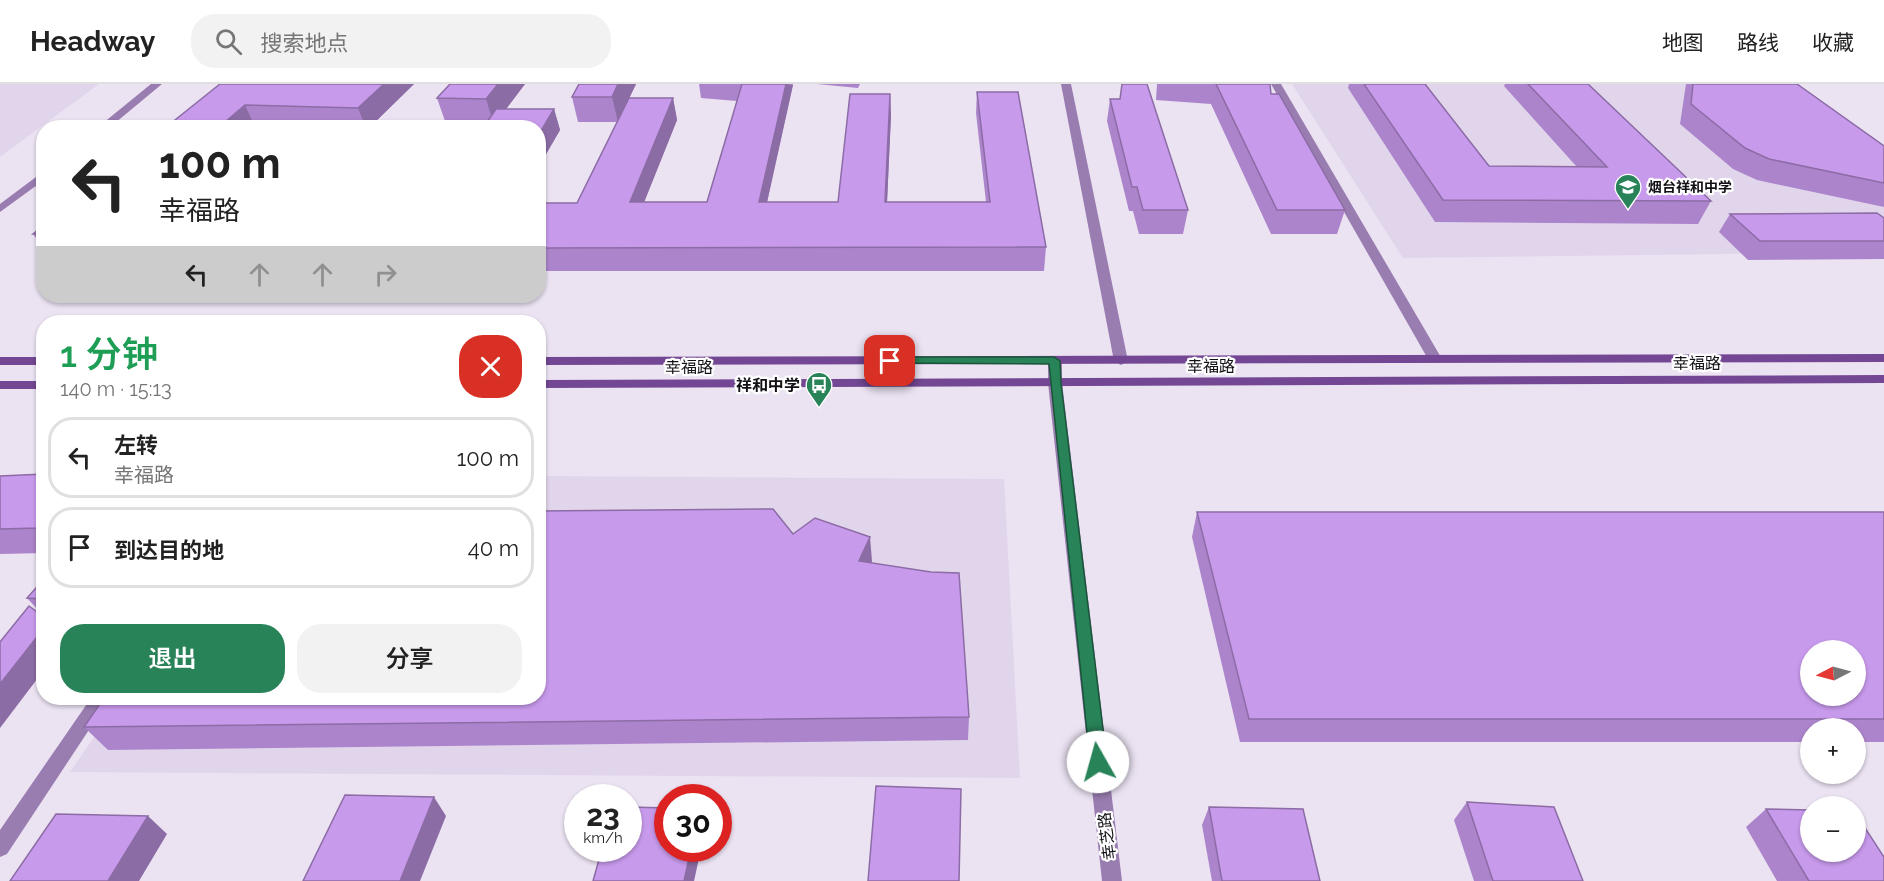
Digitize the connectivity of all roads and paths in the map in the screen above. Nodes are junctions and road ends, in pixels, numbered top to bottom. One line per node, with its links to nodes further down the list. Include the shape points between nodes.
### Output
1 (157, 84): 4 (street)
2 (1065, 84): 9 (street)
3 (1276, 84): 8 (street)
4 (112, 120)
5 (36, 180): 6 (street)
6 (0, 209)
7 (1884, 358): 8 (main road, 幸福路)
8 (1435, 359): 9 (main road, 幸福路)
9 (1121, 360): 13 (main road, 幸福路)
10 (0, 361): 11 (main road)
11 (36, 361)
12 (546, 361): 13 (main road, 幸福路)
13 (1054, 361): 15 (street, 幸芝路)
14 (1884, 379): 15 (main road, 幸福路)
15 (1055, 383): 16 (main road, 幸福路); 21 (street, 幸芝路)
16 (546, 384)
17 (0, 385): 18 (main road)
18 (36, 385)
19 (95, 705): 20 (street)
20 (0, 847)
21 (1112, 881)

